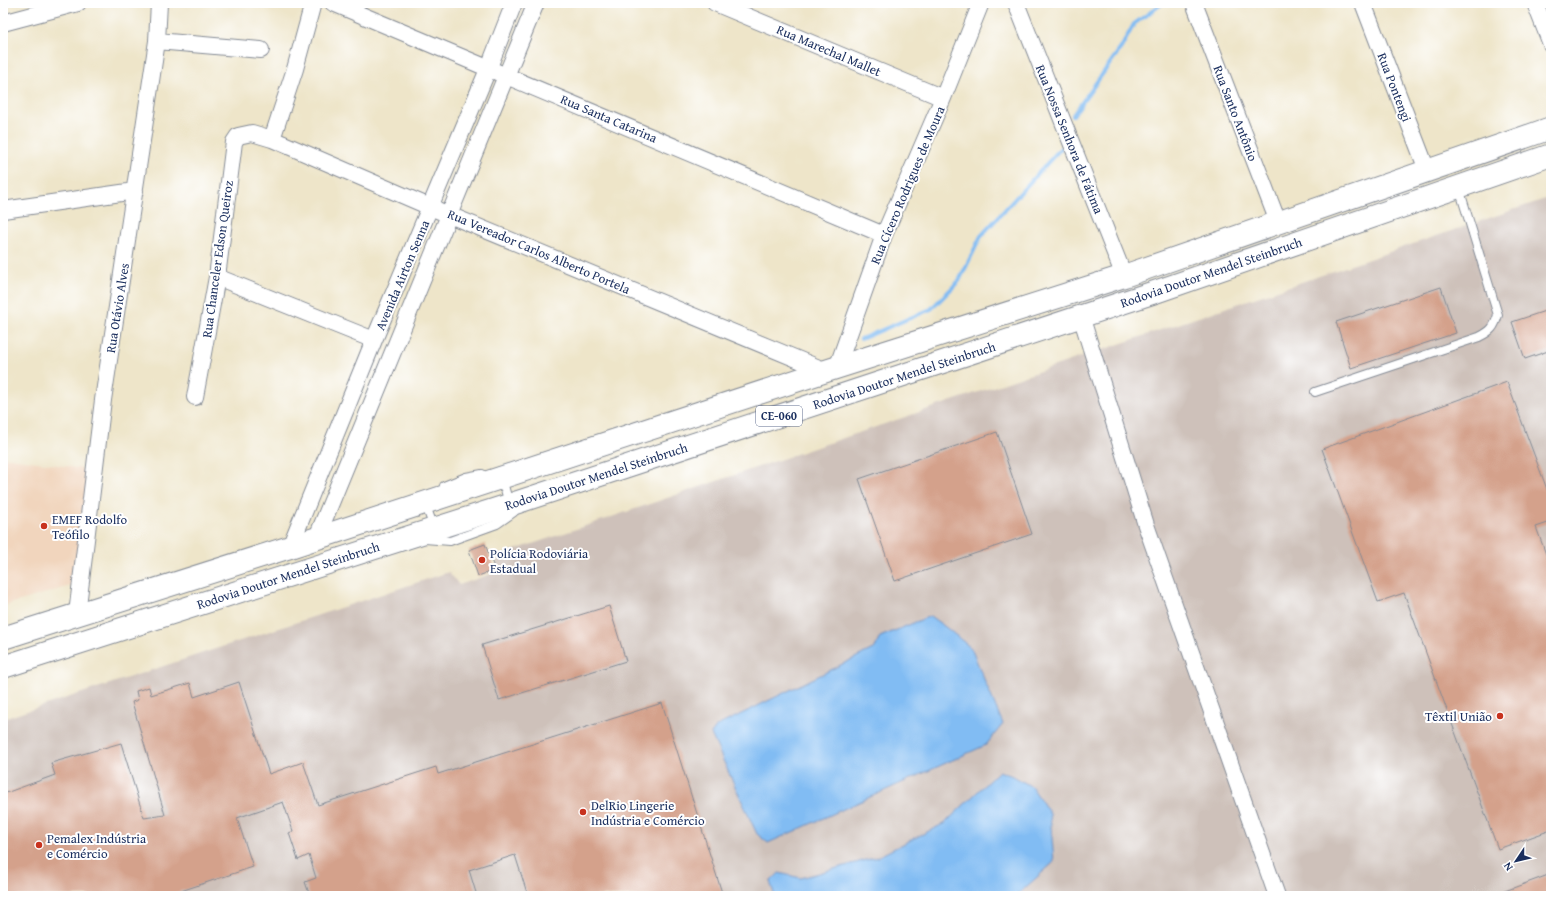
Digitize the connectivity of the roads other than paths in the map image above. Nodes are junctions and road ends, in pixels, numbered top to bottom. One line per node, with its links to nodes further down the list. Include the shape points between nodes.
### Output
1 (78, 3): 13 (street)
2 (159, 3): 15 (street, Rua Otávio Alves)
3 (313, 3): 23 (street)
4 (333, 3): 18 (street, Rua Santa Catarina)
5 (514, 3): 18 (street, Avenida Airton Senna)
6 (536, 3): 19 (street, Avenida Airton Senna)
7 (716, 3): 20 (street, Rua Marechal Mallet)
8 (981, 3): 20 (street, Rua Cícero Rodrigues de Moura)
9 (1016, 3): 33 (street, Rua Nossa Senhora de Fátima)
10 (1194, 3): 31 (street, Rua Santo Antônio)
11 (1363, 3): 25 (street, Rua Pontengi)
12 (1535, 3): 16 (street)
13 (63, 5): 14 (street)
14 (3, 23)
15 (157, 41): 17 (street); 27 (street, Rua Otávio Alves)
16 (1551, 44)
17 (262, 50)
18 (489, 67): 19 (street, Rua Santa Catarina); 28 (street, Avenida Airton Senna)
19 (506, 75): 30 (street, Avenida Airton Senna); 32 (street, Rua Santa Catarina)
20 (943, 98): 32 (street, Rua Cícero Rodrigues de Moura)
21 (1551, 128): 25 (highway, Rodovia Doutor Mendel Steinbruch / CE-060)
22 (252, 133): 23 (street, Rua Vereador Carlos Alberto Portela); 34 (street, Rua Chanceler Edson Queiroz, via 238,136 234,142)
23 (272, 139): 28 (street, Rua Vereador Carlos Alberto Portela)
24 (1551, 155): 26 (highway, Rodovia Doutor Mendel Steinbruch / CE-060)
25 (1427, 170): 31 (highway, Rodovia Doutor Mendel Steinbruch / CE-060)
26 (1459, 187): 36 (highway, Rodovia Doutor Mendel Steinbruch / CE-060); 40 (lane, via 1498,315 1495,325 1479,337)
27 (135, 191): 29 (street); 50 (street, Rua Otávio Alves, via 103,400)
28 (430, 207): 30 (street, Rua Vereador Carlos Alberto Portela); 35 (street, Avenida Airton Senna)
29 (3, 210)
30 (450, 214): 37 (street, Avenida Airton Senna); 39 (street, Rua Vereador Carlos Alberto Portela)
31 (1278, 222): 33 (highway, Rodovia Doutor Mendel Steinbruch / CE-060)
32 (884, 235): 39 (street, Rua Cícero Rodrigues de Moura)
33 (1124, 276): 39 (highway, Rodovia Doutor Mendel Steinbruch / CE-060)
34 (217, 278): 38 (street); 41 (street, Rua Chanceler Edson Queiroz)
35 (385, 314): 37 (street); 38 (street, Avenida Airton Senna)
36 (1081, 316): 43 (highway, Rodovia Doutor Mendel Steinbruch / CE-060); 53 (street, via 1146,525)
37 (405, 322): 47 (street, Avenida Airton Senna)
38 (374, 340): 49 (street, Avenida Airton Senna)
39 (831, 369): 42 (highway, Rodovia Doutor Mendel Steinbruch / CE-060)
40 (1315, 392)
41 (195, 397)
42 (502, 477): 44 (highway, Rodovia Doutor Mendel Steinbruch / CE-060); 45 (lane)
43 (535, 495): 45 (highway, Rodovia Doutor Mendel Steinbruch / CE-060); 48 (lane, via 497,524 450,541)
44 (425, 502): 46 (lane); 47 (highway, Rodovia Doutor Mendel Steinbruch / CE-060)
45 (509, 505): 46 (highway, Rodovia Doutor Mendel Steinbruch / CE-060)
46 (434, 528): 48 (highway, Rodovia Doutor Mendel Steinbruch / CE-060)
47 (317, 537): 49 (highway, Rodovia Doutor Mendel Steinbruch / CE-060)
48 (406, 537): 52 (highway, Rodovia Doutor Mendel Steinbruch / CE-060)
49 (290, 547): 50 (highway, Rodovia Doutor Mendel Steinbruch / CE-060)
50 (77, 614): 51 (highway, Rodovia Doutor Mendel Steinbruch / CE-060)
51 (3, 638)
52 (3, 667)
53 (1277, 896)

